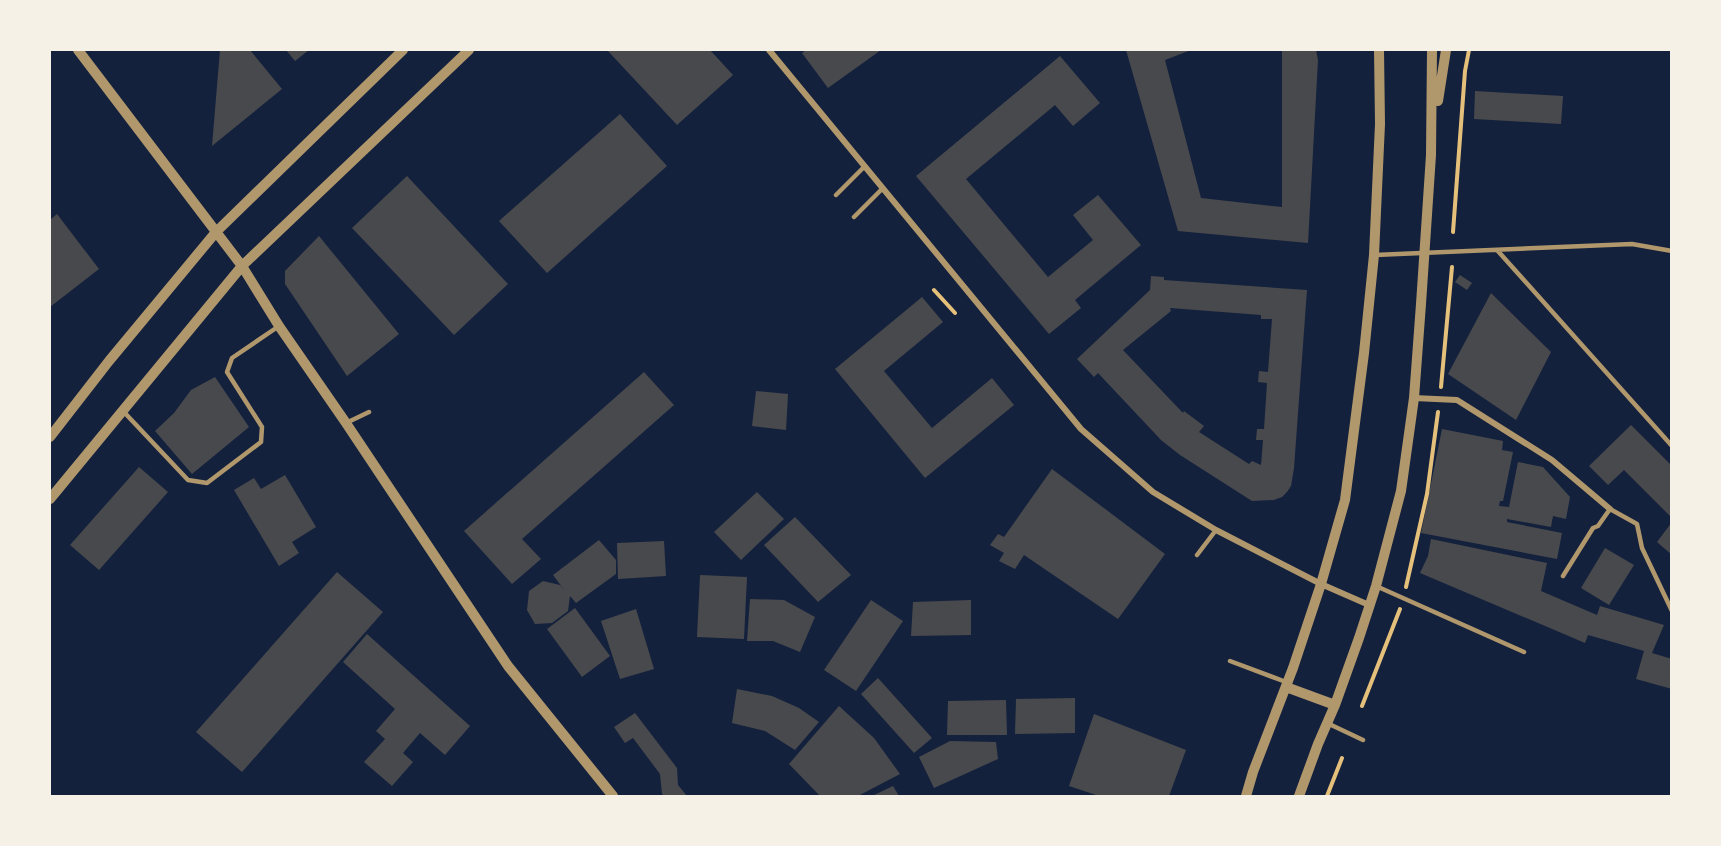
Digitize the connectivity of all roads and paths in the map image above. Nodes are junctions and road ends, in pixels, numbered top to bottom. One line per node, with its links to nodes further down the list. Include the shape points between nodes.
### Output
1 (78, 50): 14 (street)
2 (403, 50): 14 (street)
3 (469, 50): 20 (street)
4 (769, 50): 10 (street)
5 (1379, 50): 19 (street)
6 (1432, 50): 9 (street)
7 (1446, 50): 9 (street)
8 (1469, 50): 15 (path)
9 (1431, 155): 18 (street)
10 (865, 166): 11 (street); 12 (lane)
11 (883, 188): 13 (lane); 34 (street, via 1081,429 1153,492)
12 (836, 195)
13 (854, 217)
14 (216, 232): 20 (street); 30 (street)
15 (1453, 232)
16 (1497, 250): 17 (lane, via 1632,244); 18 (lane); 31 (lane)
17 (1671, 251)
18 (1424, 252): 19 (lane); 25 (street)
19 (1374, 255): 37 (street, via 1345,500)
20 (242, 266): 24 (street); 27 (street)
21 (1452, 267): 26 (path)
22 (934, 290): 23 (path)
23 (955, 313)
24 (279, 326): 27 (lane, via 232,358 227,372 262,427 261,442 207,483 188,480); 29 (street)
25 (1414, 398): 26 (street); 38 (street, via 1401,491)
26 (1440, 399): 33 (street, via 1457,400 1552,460); 39 (path, via 1427,494)
27 (123, 411): 32 (street)
28 (369, 412): 29 (lane)
29 (346, 423): 50 (street, via 508,666)
30 (50, 437)
31 (1671, 446)
32 (50, 499)
33 (1610, 509): 36 (lane, via 1593,528); 41 (lane, via 1637,524 1642,548)
34 (1216, 530): 35 (lane); 37 (street)
35 (1197, 555)
36 (1563, 576)
37 (1321, 584): 40 (street); 44 (street)
38 (1376, 586): 39 (lane); 40 (street)
39 (1404, 598): 42 (lane); 46 (path)
40 (1369, 605): 45 (street)
41 (1671, 611)
42 (1524, 652)
43 (1230, 661): 44 (lane)
44 (1287, 685): 45 (street); 51 (street)
45 (1335, 705): 47 (street)
46 (1362, 706)
47 (1327, 723): 48 (lane); 52 (street)
48 (1363, 740)
49 (1342, 758): 53 (path)
50 (613, 796)
51 (1246, 796)
52 (1299, 796)
53 (1327, 796)

